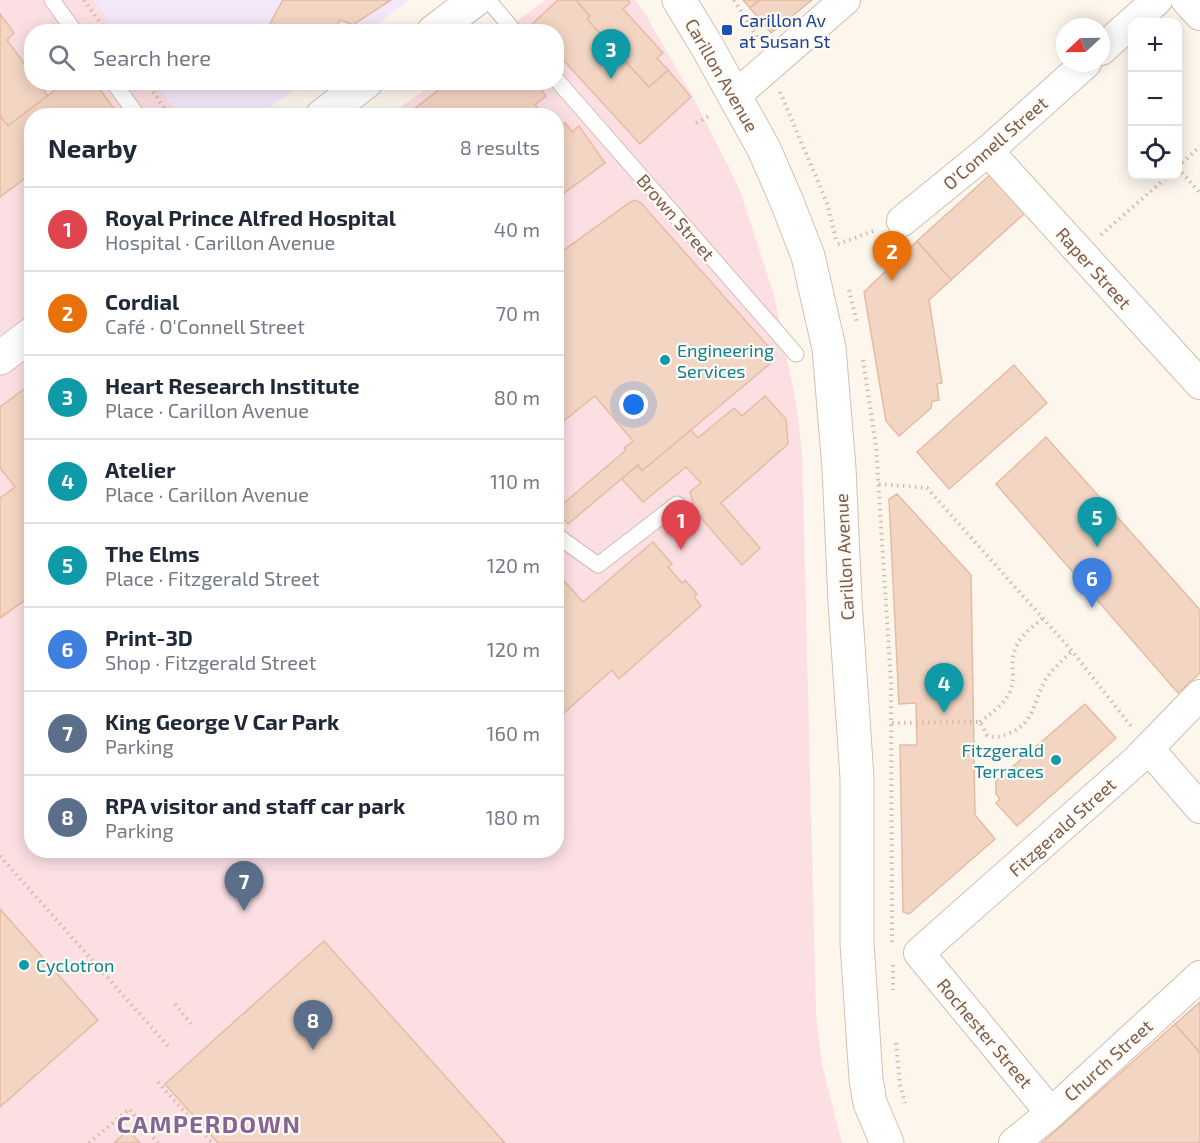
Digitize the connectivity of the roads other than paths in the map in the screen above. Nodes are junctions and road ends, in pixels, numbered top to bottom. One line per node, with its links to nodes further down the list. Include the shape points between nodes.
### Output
1 (52, 0): 9 (lane)
2 (475, 0): 10 (main road)
3 (488, 0): 11 (lane)
4 (679, 0): 17 (main road, Carillon Avenue)
5 (845, 0): 17 (street)
6 (1157, 0): 12 (street)
7 (1186, 0): 8 (street)
8 (1200, 15)
9 (69, 24)
10 (444, 24)
11 (508, 24)
12 (1110, 42)
13 (1076, 72): 20 (street, O'Connell Street)
14 (564, 88): 23 (lane, Brown Street)
15 (119, 90): 18 (lane)
16 (356, 90): 19 (main road)
17 (724, 105): 34 (main road, Carillon Avenue, via 764,149 787,202 808,256 829,348 857,778 857,942 866,1079 870,1103)
18 (132, 108)
19 (332, 108)
20 (988, 151): 21 (street, O'Connell Street); 25 (street, Raper Street)
21 (903, 221)
22 (24, 340): 24 (main road)
23 (796, 354)
24 (0, 358)
25 (1200, 384)
26 (677, 504): 27 (lane, via 598,565)
27 (564, 542)
28 (1200, 695): 29 (street, Fitzgerald Street)
29 (1148, 748): 30 (street); 31 (street, Fitzgerald Street)
30 (1200, 808)
31 (919, 954): 33 (street, Rochester Street)
32 (1200, 976): 33 (street, Church Street)
33 (1051, 1113): 35 (street, Church Street)
34 (887, 1143)
35 (1014, 1143)

